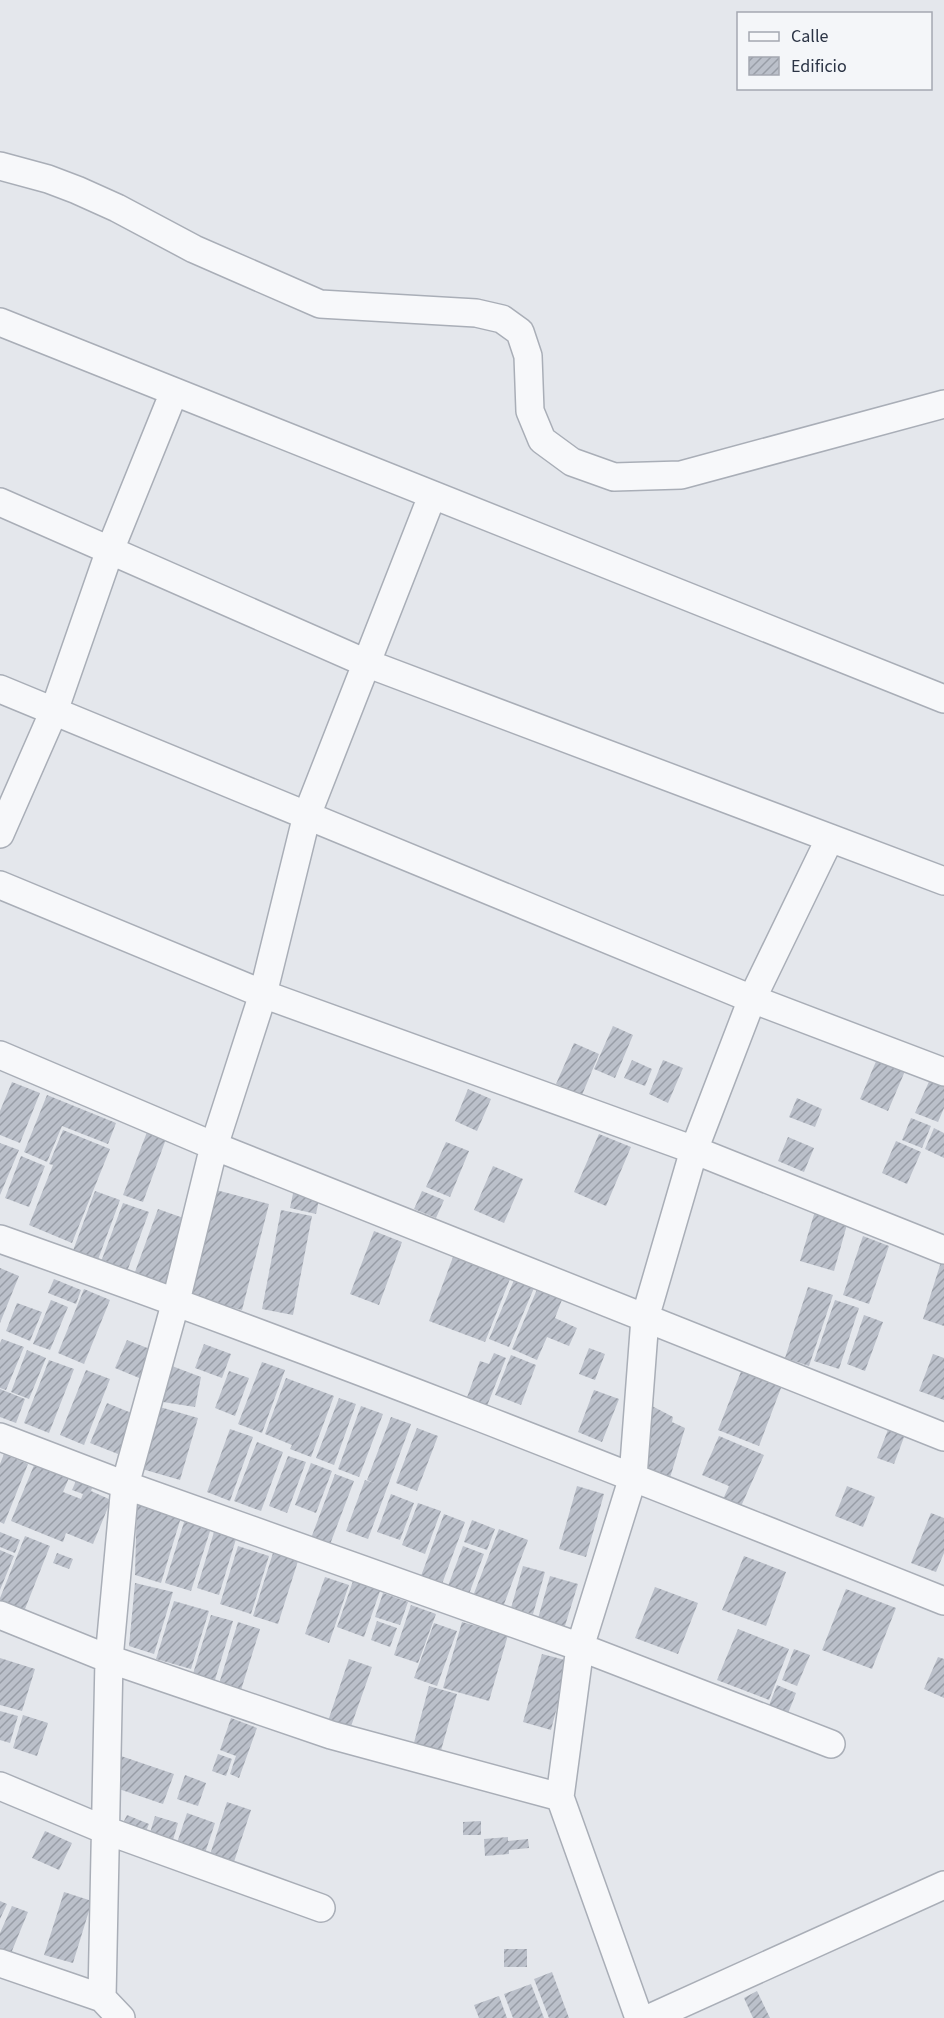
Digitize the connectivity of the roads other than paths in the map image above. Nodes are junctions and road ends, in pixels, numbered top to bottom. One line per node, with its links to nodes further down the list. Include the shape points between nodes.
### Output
1 (0, 166): 4 (street, via 77,190 194,249 320,304 476,313 502,319 520,332 528,356 530,411 542,440 572,462 614,477 681,475)
2 (0, 322): 3 (street)
3 (174, 392): 5 (street); 7 (street)
4 (944, 404)
5 (432, 496): 8 (street); 10 (street)
6 (0, 502): 7 (street)
7 (110, 550): 8 (street); 11 (street)
8 (366, 663): 12 (street); 14 (street)
9 (0, 689): 11 (street)
10 (944, 699)
11 (54, 711): 12 (street); 13 (street)
12 (307, 815): 17 (street); 18 (street)
13 (0, 834)
14 (830, 838): 15 (street); 18 (street)
15 (944, 881)
16 (0, 885): 17 (street)
17 (263, 994): 21 (street); 22 (street)
18 (752, 999): 20 (street); 22 (street)
19 (0, 1055): 21 (street)
20 (944, 1072)
21 (214, 1146): 25 (street); 26 (street)
22 (694, 1150): 24 (street); 26 (street)
23 (0, 1239): 25 (street)
24 (944, 1250)
25 (176, 1300): 29 (street); 30 (street)
26 (645, 1318): 28 (street); 29 (street)
27 (0, 1437): 30 (street)
28 (944, 1437)
29 (633, 1477): 31 (street); 33 (street)
30 (125, 1485): 33 (street); 34 (street)
31 (944, 1601)
32 (0, 1615): 34 (street)
33 (580, 1647): 35 (street); 37 (street)
34 (109, 1659): 37 (street, via 331,1735); 38 (street)
35 (831, 1744)
36 (0, 1786): 38 (street)
37 (560, 1797): 44 (street)
38 (105, 1830): 40 (street); 42 (street)
39 (944, 1885): 45 (street)
40 (321, 1908)
41 (0, 1963): 42 (street)
42 (102, 1998): 43 (street)
43 (121, 2018)
44 (639, 2018)
45 (650, 2018)

